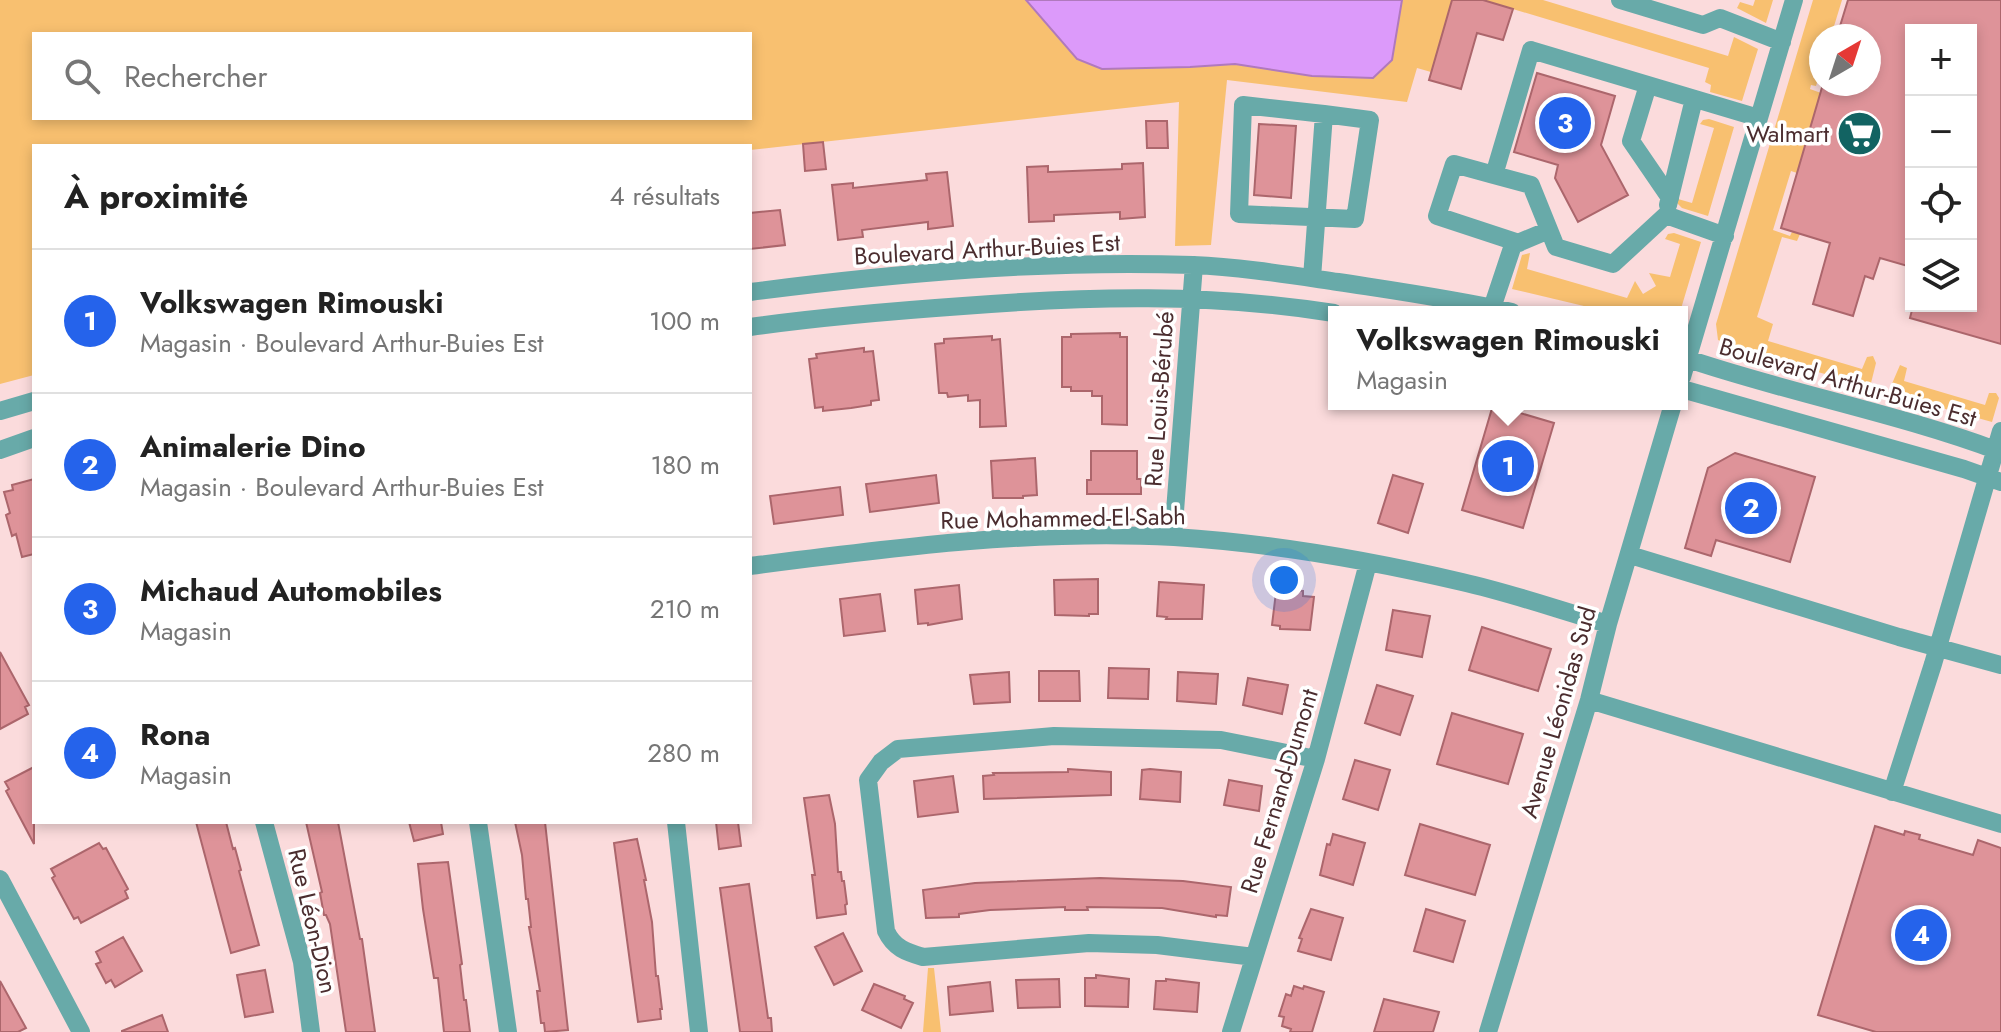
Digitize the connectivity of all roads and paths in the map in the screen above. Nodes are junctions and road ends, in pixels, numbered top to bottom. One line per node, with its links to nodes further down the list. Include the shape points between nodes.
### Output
1 (1620, 0): 3 (street, via 1703,25)
2 (1794, 0): 4 (street)
3 (1723, 9): 4 (street)
4 (1782, 42): 8 (street)
5 (1648, 85): 6 (street); 9 (street, via 1531,50); 10 (street, via 1631,141)
6 (1694, 99): 8 (street); 10 (street)
7 (1324, 114): 11 (street); 11 (street, via 1370,120 1355,219); 11 (street, via 1243,105 1239,214)
8 (1759, 118): 13 (street)
9 (1494, 175): 12 (street, via 1531,185); 14 (street, via 1454,164 1437,216)
10 (1668, 207): 12 (street, via 1613,264 1556,247); 13 (street)
11 (1317, 219): 16 (street)
12 (1549, 230): 14 (street)
13 (1725, 236): 23 (street)
14 (1519, 243): 20 (street, via 1513,245)
15 (1194, 265): 16 (street, Boulevard Arthur-Buies Est); 17 (street, Boulevard Arthur-Buies Est, via 1035,266); 18 (street, Rue Louis-Bérubé)
16 (1312, 278): 19 (street, Boulevard Arthur-Buies Est)
17 (752, 292)
18 (1191, 298): 21 (street); 22 (street, via 1052,299); 34 (street, Rue Louis-Bérubé)
19 (1483, 306)
20 (1493, 306)
21 (1328, 312)
22 (752, 327)
23 (1688, 352)
24 (1688, 366): 32 (street, Boulevard Arthur-Buies Est, via 1872,411)
25 (1688, 391): 33 (street)
26 (32, 402): 28 (street)
27 (1671, 410): 35 (street, Avenue Léonidas Sud)
28 (0, 411)
29 (2001, 431): 32 (street)
30 (32, 439): 31 (street)
31 (0, 450)
32 (1998, 451): 33 (street)
33 (1994, 480): 39 (street)
34 (1173, 537): 36 (street, Rue Mohammed-El-Sabh); 37 (street, Rue Mohammed-El-Sabh, via 980,540)
35 (1630, 555): 38 (street, Avenue Léonidas Sud); 39 (street)
36 (1368, 563): 38 (street, Rue Mohammed-El-Sabh, via 1464,582); 42 (street, Rue Fernand-Dumont)
37 (752, 566)
38 (1608, 624): 41 (street, Avenue Léonidas Sud)
39 (1937, 647): 40 (street); 43 (street)
40 (2001, 665)
41 (1589, 700): 43 (street); 55 (street, Avenue Léonidas Sud)
42 (1316, 759): 49 (street, Rue Fernand-Dumont); 49 (street, via 1221,740 1054,736 898,749 868,780 886,931 904,951 923,957 1089,943)
43 (1892, 792): 47 (street)
44 (265, 824): 51 (street, Rue Léon-Dion, via 302,962)
45 (478, 824): 52 (street)
46 (676, 824): 53 (street)
47 (2001, 824)
48 (0, 879): 50 (street)
49 (1254, 957): 54 (street, Rue Fernand-Dumont)
50 (81, 1032)
51 (311, 1032)
52 (508, 1032)
53 (699, 1032)
54 (1231, 1032)
55 (1488, 1032)

